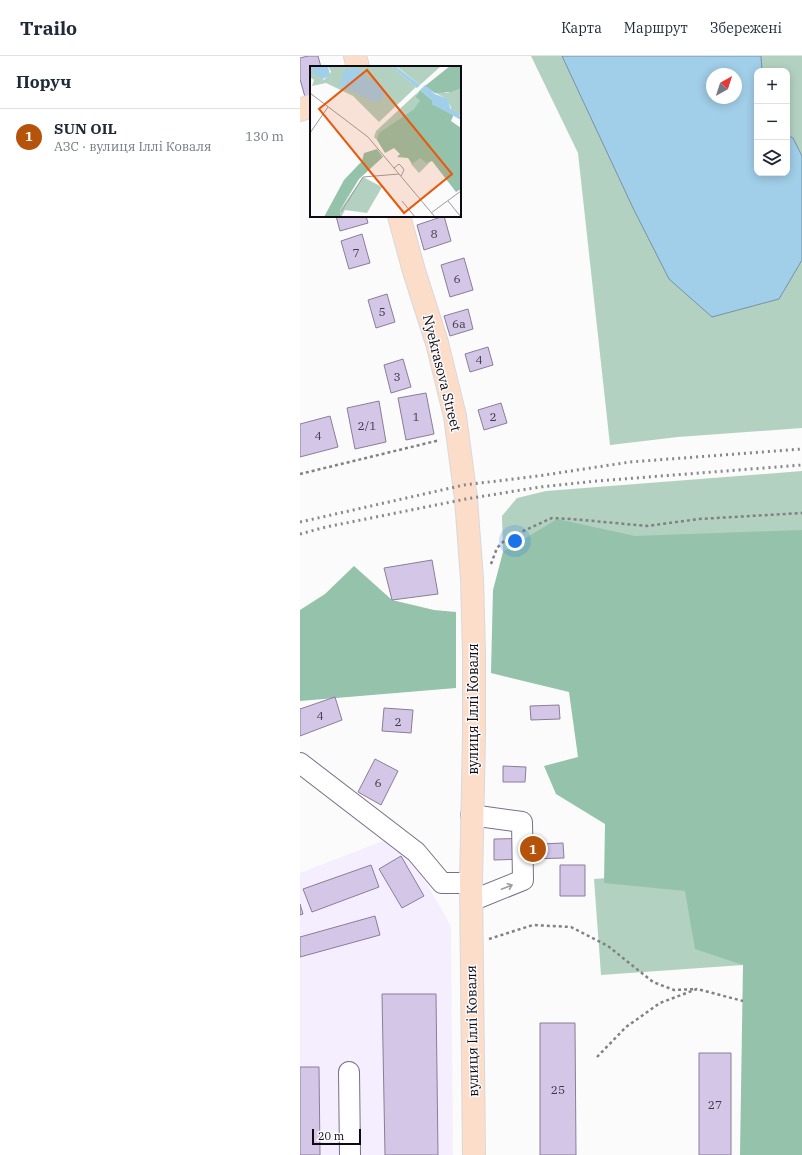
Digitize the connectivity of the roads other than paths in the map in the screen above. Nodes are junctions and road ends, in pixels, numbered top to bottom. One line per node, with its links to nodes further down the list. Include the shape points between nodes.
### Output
1 (355, 56): 2 (main road)
2 (358, 66)
3 (310, 106): 4 (main road)
4 (300, 110)
5 (399, 217): 6 (main road, Nyekrasova Street, via 437,343 455,416)
6 (468, 534): 8 (main road, вулиця Іллі Коваля, via 472,579 474,690)
7 (300, 763): 9 (street, via 416,852 442,883)
8 (471, 815): 9 (main road, вулиця Іллі Коваля); 9 (street, one-way to 8, via 523,880 524,849 522,822)
9 (471, 892): 12 (main road, вулиця Іллі Коваля)
10 (349, 1072): 11 (street)
11 (350, 1155)
12 (474, 1155)

